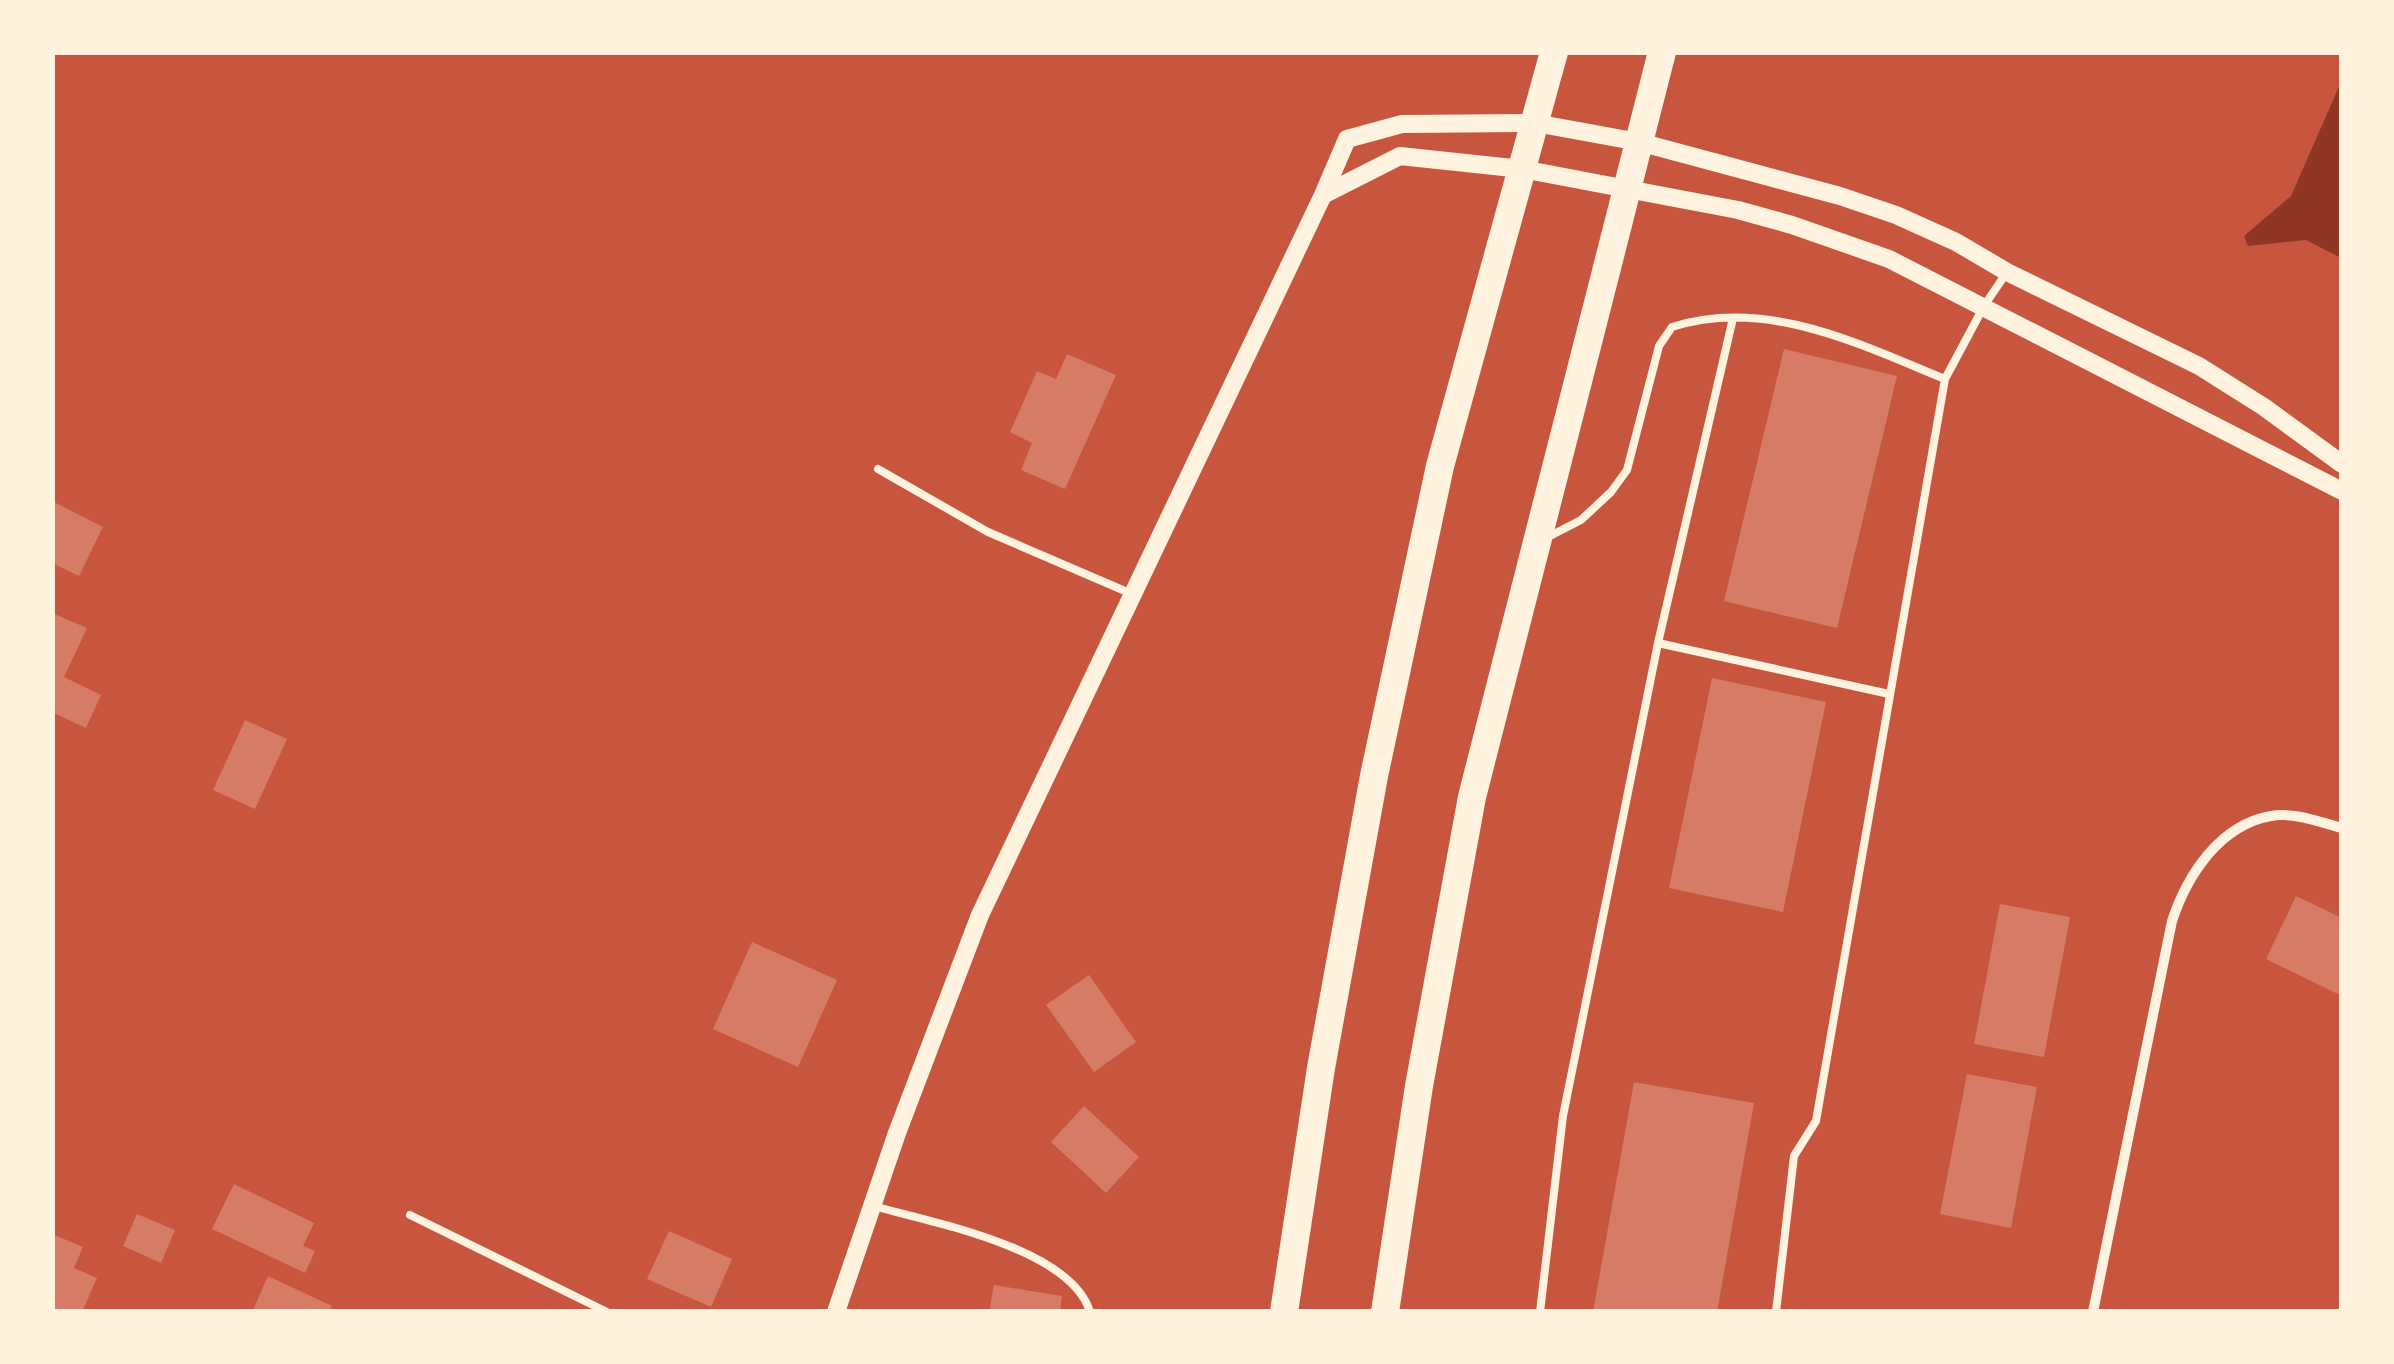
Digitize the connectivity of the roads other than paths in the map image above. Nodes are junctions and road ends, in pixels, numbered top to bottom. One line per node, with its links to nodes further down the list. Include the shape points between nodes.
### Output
1 (1554, 52): 3 (highway)
2 (1662, 52): 4 (highway)
3 (1535, 123): 4 (street); 5 (highway); 7 (street, via 1402,124 1346,139)
4 (1639, 142): 6 (highway); 8 (street, via 1896,215)
5 (1522, 168): 6 (street); 7 (street, via 1400,156); 25 (highway, via 1440,466 1374,776)
6 (1627, 188): 9 (street, via 1792,225 1890,259); 15 (highway)
7 (1323, 195): 16 (street)
8 (2008, 272): 9 (lane); 12 (street, via 2199,366)
9 (1984, 306): 11 (lane); 14 (street)
10 (1733, 318): 11 (lane, via 1784,321 1832,334); 15 (lane, via 1672,327 1662,337 1627,470 1582,520); 17 (lane)
11 (1945, 379): 18 (lane)
12 (2342, 464)
13 (878, 469): 16 (lane, via 988,532)
14 (2342, 491)
15 (1537, 541): 26 (highway, via 1472,797)
16 (1132, 594): 20 (street, via 980,915)
17 (1658, 643): 18 (lane); 27 (lane, via 1563,1116)
18 (1889, 694): 28 (lane, via 1816,1120 1794,1156)
19 (2342, 828): 29 (street, via 2272,816 2244,825 2215,846 2183,887)
20 (873, 1206): 23 (street); 24 (lane, via 1047,1264 1072,1281)
21 (410, 1215): 22 (lane)
22 (607, 1312)
23 (836, 1312)
24 (1090, 1312)
25 (1284, 1312)
26 (1386, 1312)
27 (1540, 1312)
28 (1776, 1312)
29 (2093, 1312)

